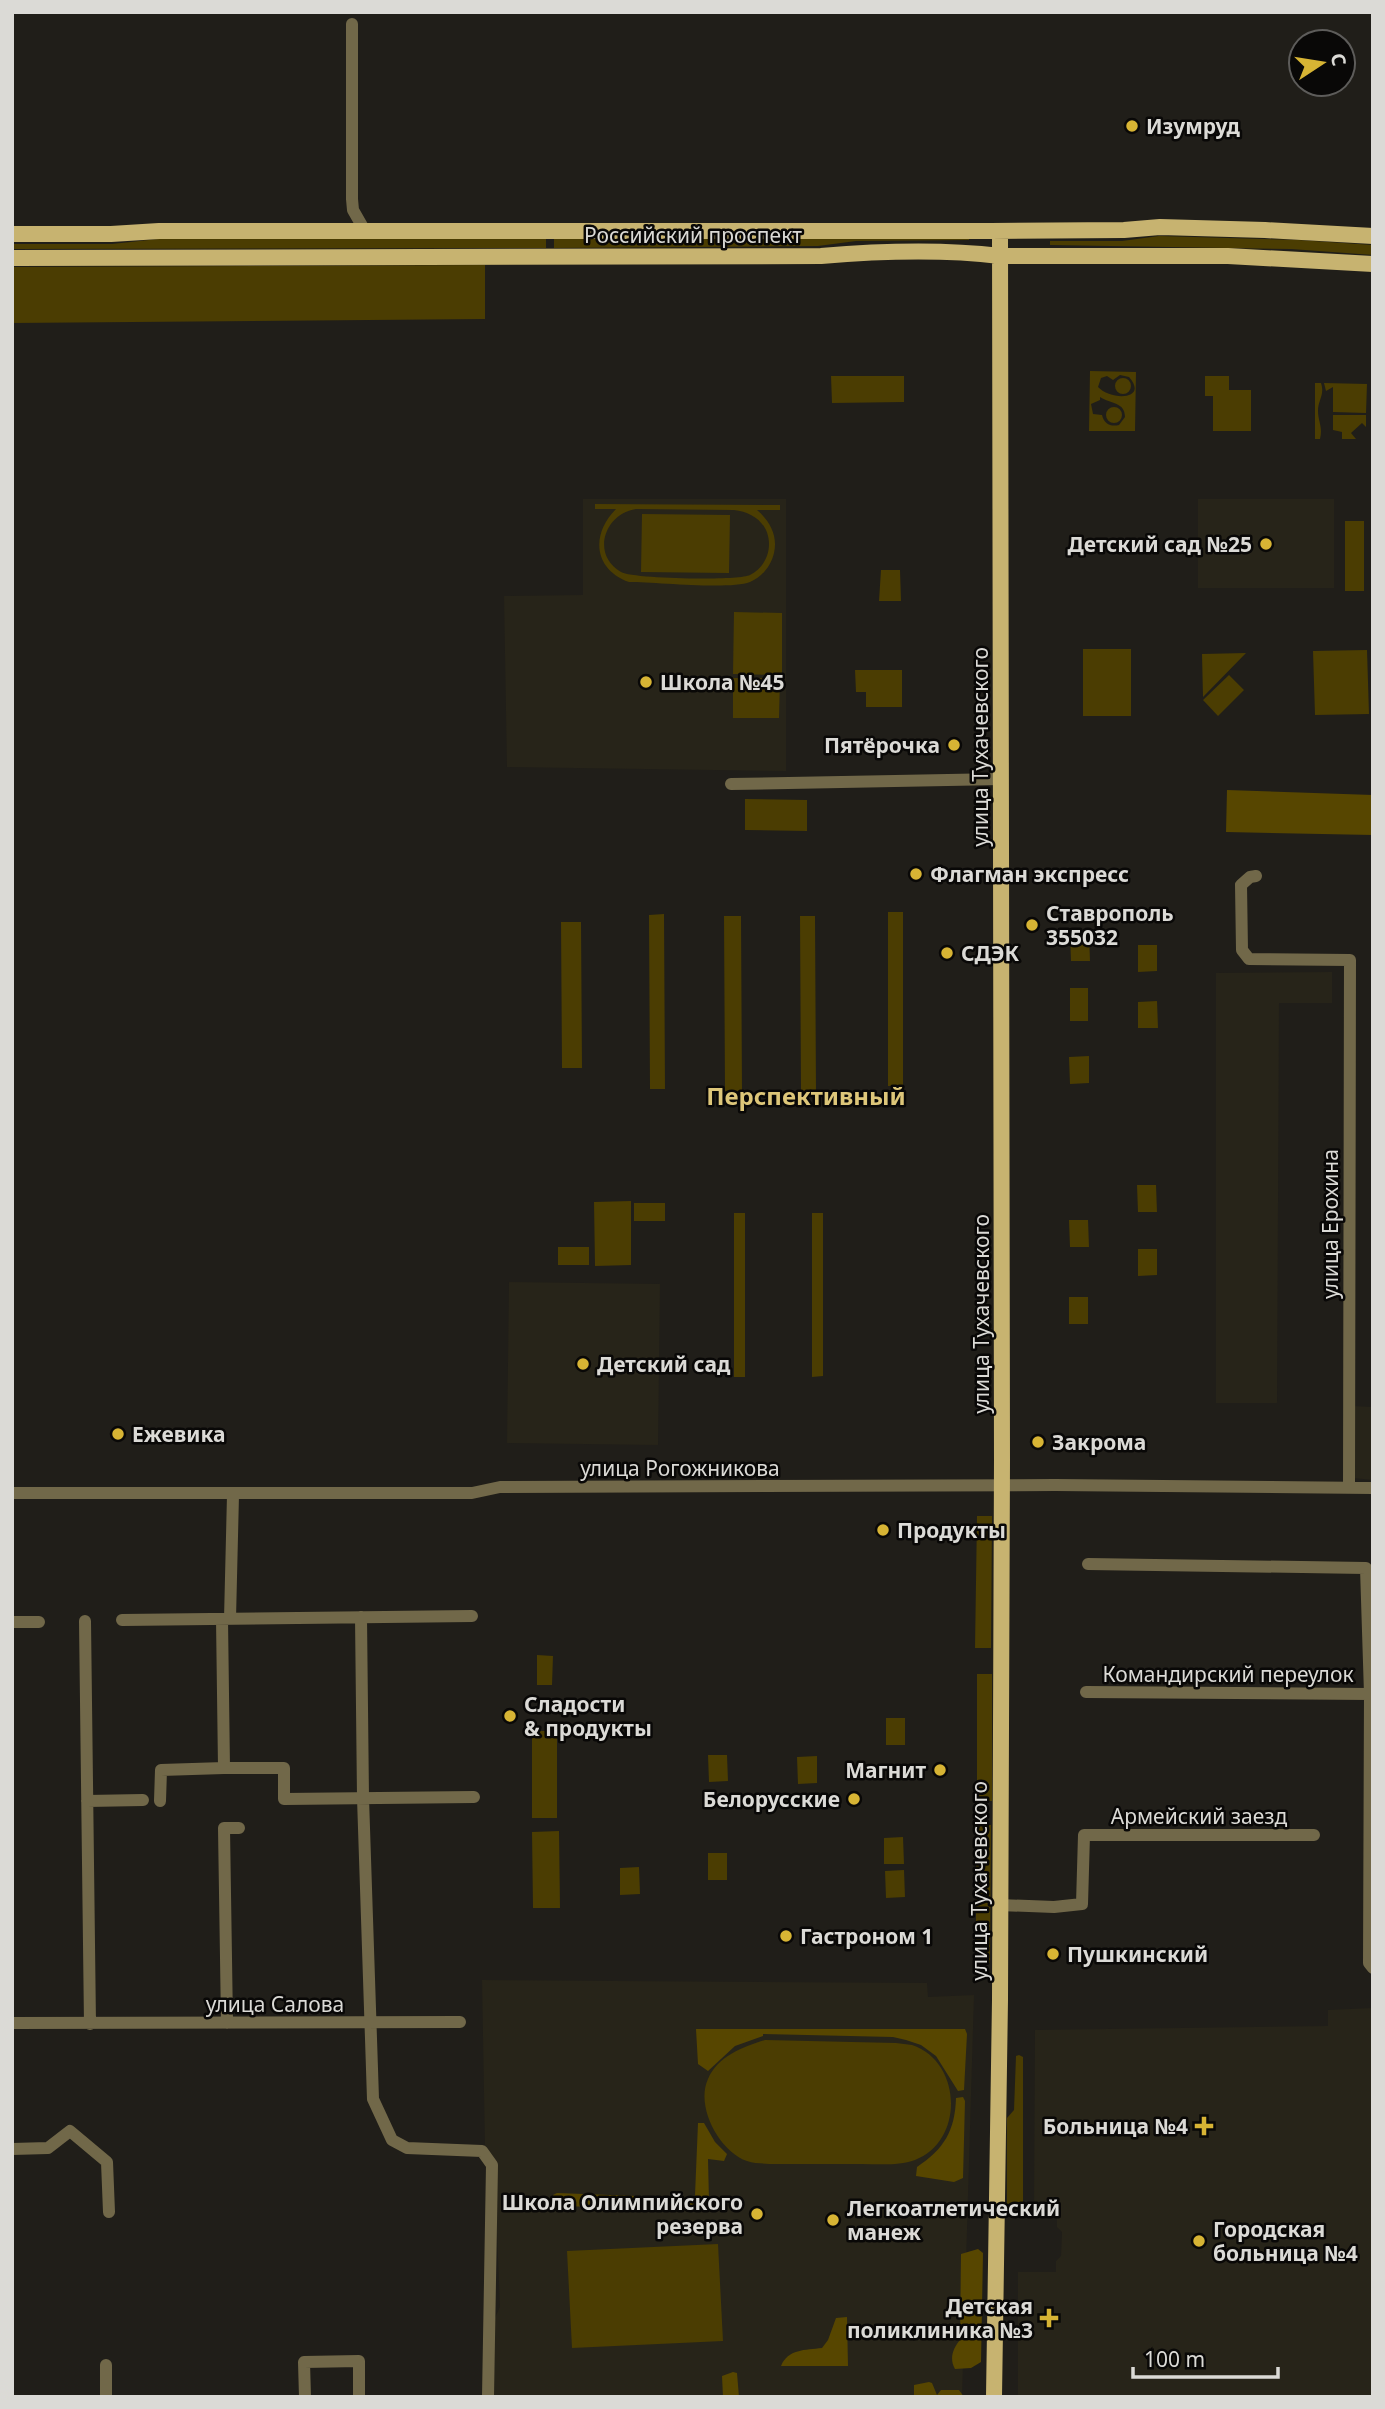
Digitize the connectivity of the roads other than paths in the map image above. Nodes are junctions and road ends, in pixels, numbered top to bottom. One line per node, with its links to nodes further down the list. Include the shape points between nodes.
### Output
1 (352, 24): 2 (street, via 352,199)
2 (365, 231): 3 (main road, Российский проспект); 4 (main road, Российский проспект)
3 (1000, 231): 5 (main road, Российский проспект, via 1160,227); 6 (main road, улица Тухачевского)
4 (12, 234)
5 (1373, 236)
6 (1000, 256): 7 (main road, Российский проспект); 8 (main road, Российский проспект, via 1228,256); 9 (main road, улица Тухачевского)
7 (12, 258)
8 (1373, 264)
9 (1000, 779): 10 (street); 12 (main road, улица Тухачевского)
10 (732, 784)
11 (1256, 876): 13 (street, улица Ерохина, via 1241,884 1242,950 1248,959 1350,960)
12 (1001, 1486): 13 (street, улица Рогожникова); 16 (street, улица Рогожникова, via 500,1487 472,1493); 35 (main road, улица Тухачевского)
13 (1349, 1488): 14 (street, улица Рогожникова)
14 (1373, 1488)
15 (12, 1493): 16 (street, улица Рогожникова)
16 (233, 1495): 20 (street)
17 (1088, 1564): 26 (street, Командирский переулок, via 1366,1568)
18 (472, 1616): 19 (street)
19 (361, 1617): 20 (street); 29 (street)
20 (226, 1619): 22 (street); 27 (street)
21 (85, 1620): 31 (street)
22 (122, 1620)
23 (12, 1622): 24 (street)
24 (39, 1622)
25 (1086, 1692): 26 (street, Командирский переулок)
26 (1370, 1694): 36 (street, Командирский переулок, via 1368,1920)
27 (224, 1768): 29 (street, via 284,1768 284,1799); 32 (street, via 161,1770)
28 (474, 1797): 29 (street)
29 (363, 1798): 38 (street)
30 (143, 1800): 31 (street)
31 (87, 1801): 40 (street)
32 (160, 1801)
33 (239, 1828): 41 (street, via 224,1828)
34 (1314, 1835): 35 (street, Армейский заезд, via 1084,1835 1082,1904)
35 (999, 1905): 49 (main road, улица Тухачевского)
36 (1373, 1968)
37 (460, 2022): 38 (street)
38 (369, 2023): 41 (street, улица Салова); 48 (street, улица Салова, via 373,2099 392,2140 407,2148 482,2151 492,2165)
39 (12, 2024): 40 (street, улица Салова)
40 (89, 2024): 41 (street, улица Салова)
41 (227, 2024)
42 (12, 2149): 43 (street, via 48,2148 70,2131 107,2162)
43 (109, 2212)
44 (106, 2365): 45 (street)
45 (106, 2397)
46 (305, 2397): 47 (street, via 304,2362 359,2361)
47 (359, 2397)
48 (488, 2397)
49 (994, 2397)

